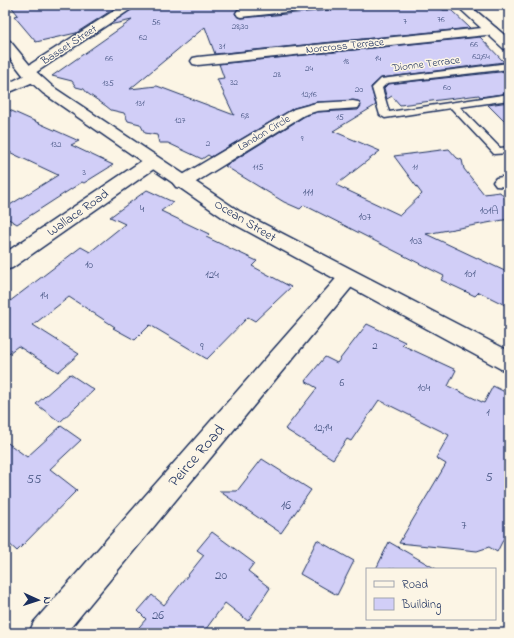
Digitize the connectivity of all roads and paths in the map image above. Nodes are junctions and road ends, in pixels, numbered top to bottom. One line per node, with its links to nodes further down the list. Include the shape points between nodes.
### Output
1 (131, 5): 10 (street, Basset Street)
2 (320, 5): 4 (street)
3 (466, 5): 5 (street)
4 (242, 13)
5 (492, 31): 7 (street); 8 (street, Norcross Terrace)
6 (5, 44): 10 (street, Ocean Street)
7 (509, 46)
8 (198, 61)
9 (509, 66): 13 (lane, Dionne Terrace, via 384,81 377,88 385,115)
10 (30, 75): 11 (street, Basset Street); 16 (street, Ocean Street)
11 (5, 90)
12 (509, 97): 13 (lane)
13 (453, 104): 15 (lane, via 498,152)
14 (353, 105): 17 (street, Landon Circle, via 316,107 299,112)
15 (509, 150)
16 (152, 162): 17 (street, Ocean Street); 18 (street, Wallace Road)
17 (182, 183): 19 (street, Ocean Street, via 245,223)
18 (5, 263)
19 (348, 278): 20 (street, Ocean Street); 21 (street, Peirce Road)
20 (509, 362)
21 (45, 633)

